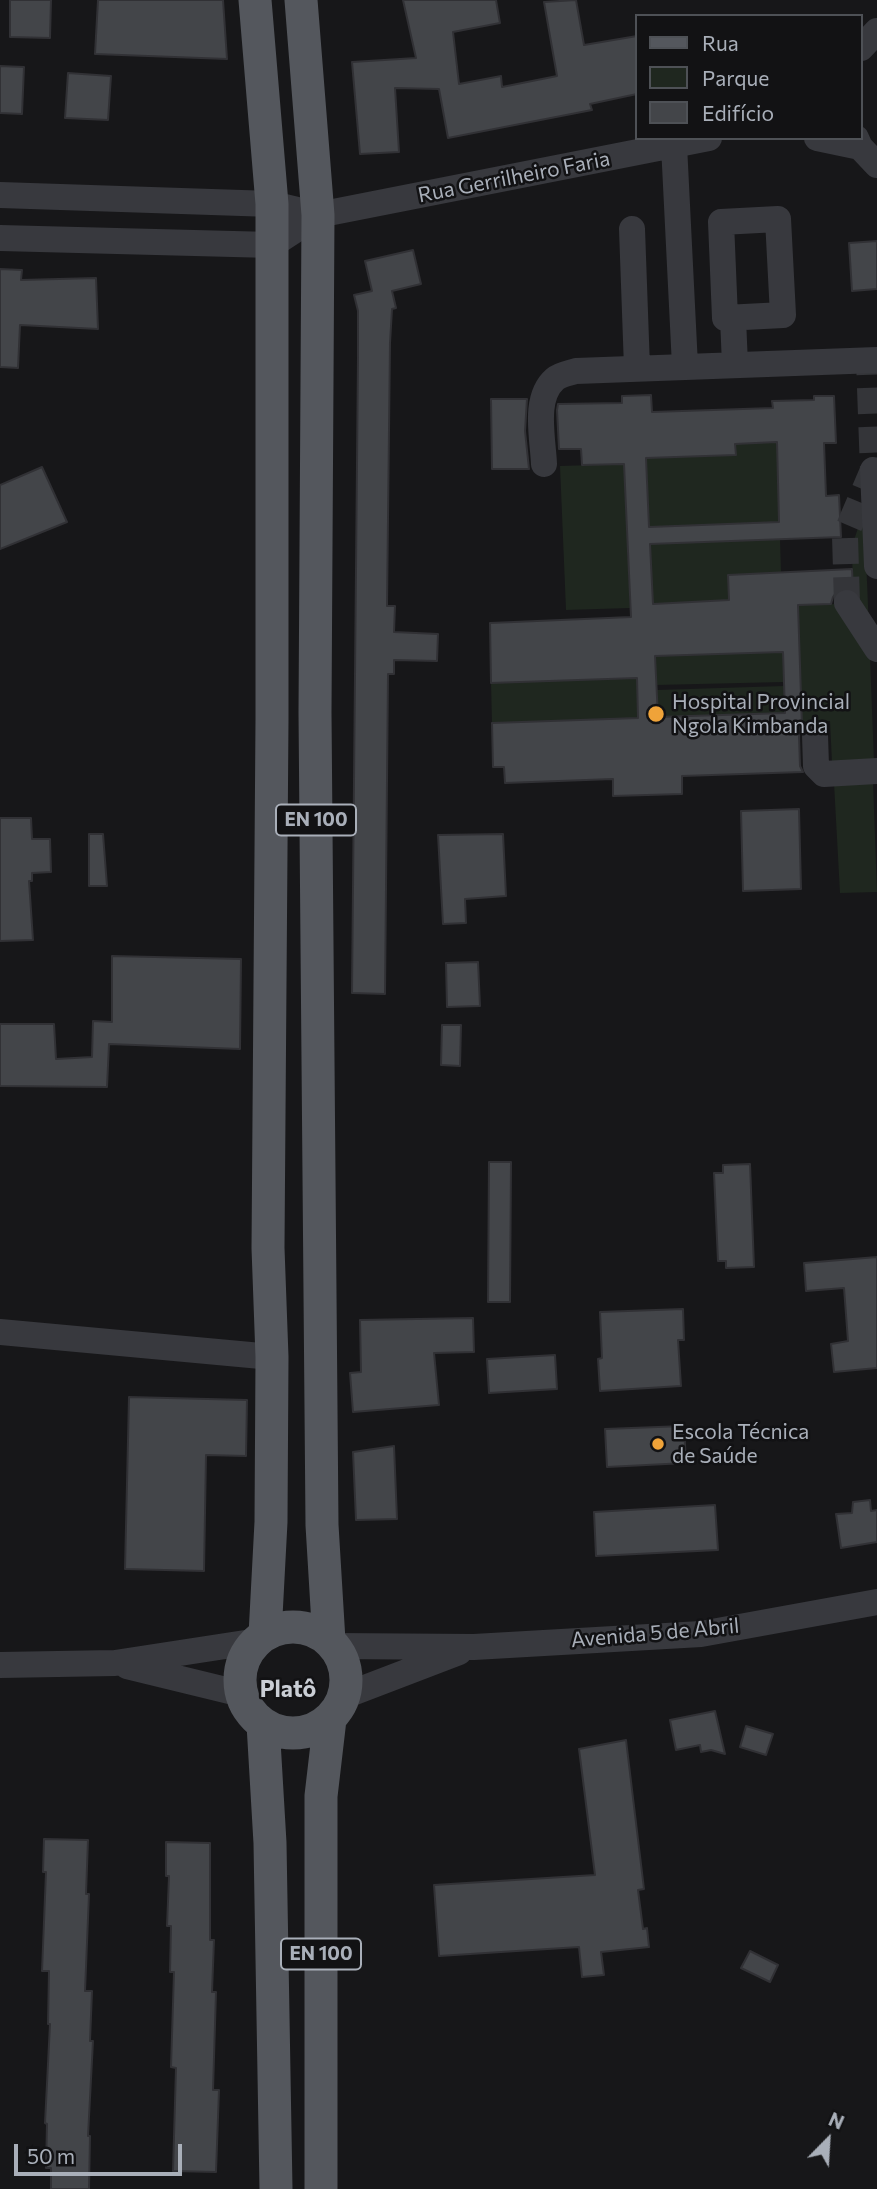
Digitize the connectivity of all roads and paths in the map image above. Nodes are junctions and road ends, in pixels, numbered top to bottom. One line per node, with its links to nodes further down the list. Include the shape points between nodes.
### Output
1 (255, 0): 10 (main road, EN 100)
2 (301, 0): 11 (main road, EN 100)
3 (877, 31): 4 (street)
4 (863, 46)
5 (699, 140): 7 (street, Rua Gerrilheiro Faria)
6 (825, 140): 8 (street)
7 (674, 145): 11 (street, Rua Gerrilheiro Faria); 18 (street)
8 (864, 150)
9 (0, 195): 10 (street)
10 (272, 204): 11 (street); 14 (main road, EN 100)
11 (318, 215): 14 (street); 27 (main road, EN 100, via 315,712)
12 (632, 229): 19 (street)
13 (0, 238): 14 (street)
14 (272, 245): 28 (main road, EN 100)
15 (733, 318): 17 (street)
16 (873, 360): 17 (street)
17 (735, 365): 18 (street)
18 (685, 366): 19 (street)
19 (637, 368): 20 (street, via 576,370 556,377 541,401)
20 (544, 464)
21 (873, 470): 22 (street)
22 (877, 566)
23 (847, 603): 24 (street)
24 (877, 649)
25 (815, 735): 26 (street, via 816,765 824,774)
26 (877, 771)
27 (320, 1247): 28 (main road); 33 (main road, EN 100, via 322,1525)
28 (268, 1248): 30 (main road, EN 100)
29 (0, 1332): 30 (street)
30 (272, 1357): 32 (main road, EN 100, via 271,1522)
31 (877, 1602): 34 (street, Avenida 5 de Abril, via 701,1634)
32 (261, 1638): 33 (main road, via 278,1629 305,1629); 35 (street); 37 (main road, EN 100, via 246,1656 240,1674)
33 (331, 1644): 34 (street, Avenida 5 de Abril); 38 (main road, EN 100, via 343,1661 346,1679)
34 (474, 1647): 38 (street, Avenida 5 de Abril)
35 (115, 1664): 36 (street); 37 (street)
36 (0, 1665)
37 (242, 1694): 39 (main road)
38 (337, 1707): 39 (main road, via 318,1727 304,1732 290,1733); 41 (main road, EN 100, via 321,1796)
39 (263, 1724): 40 (main road, EN 100, via 270,1843)
40 (276, 2189)
41 (321, 2189)

